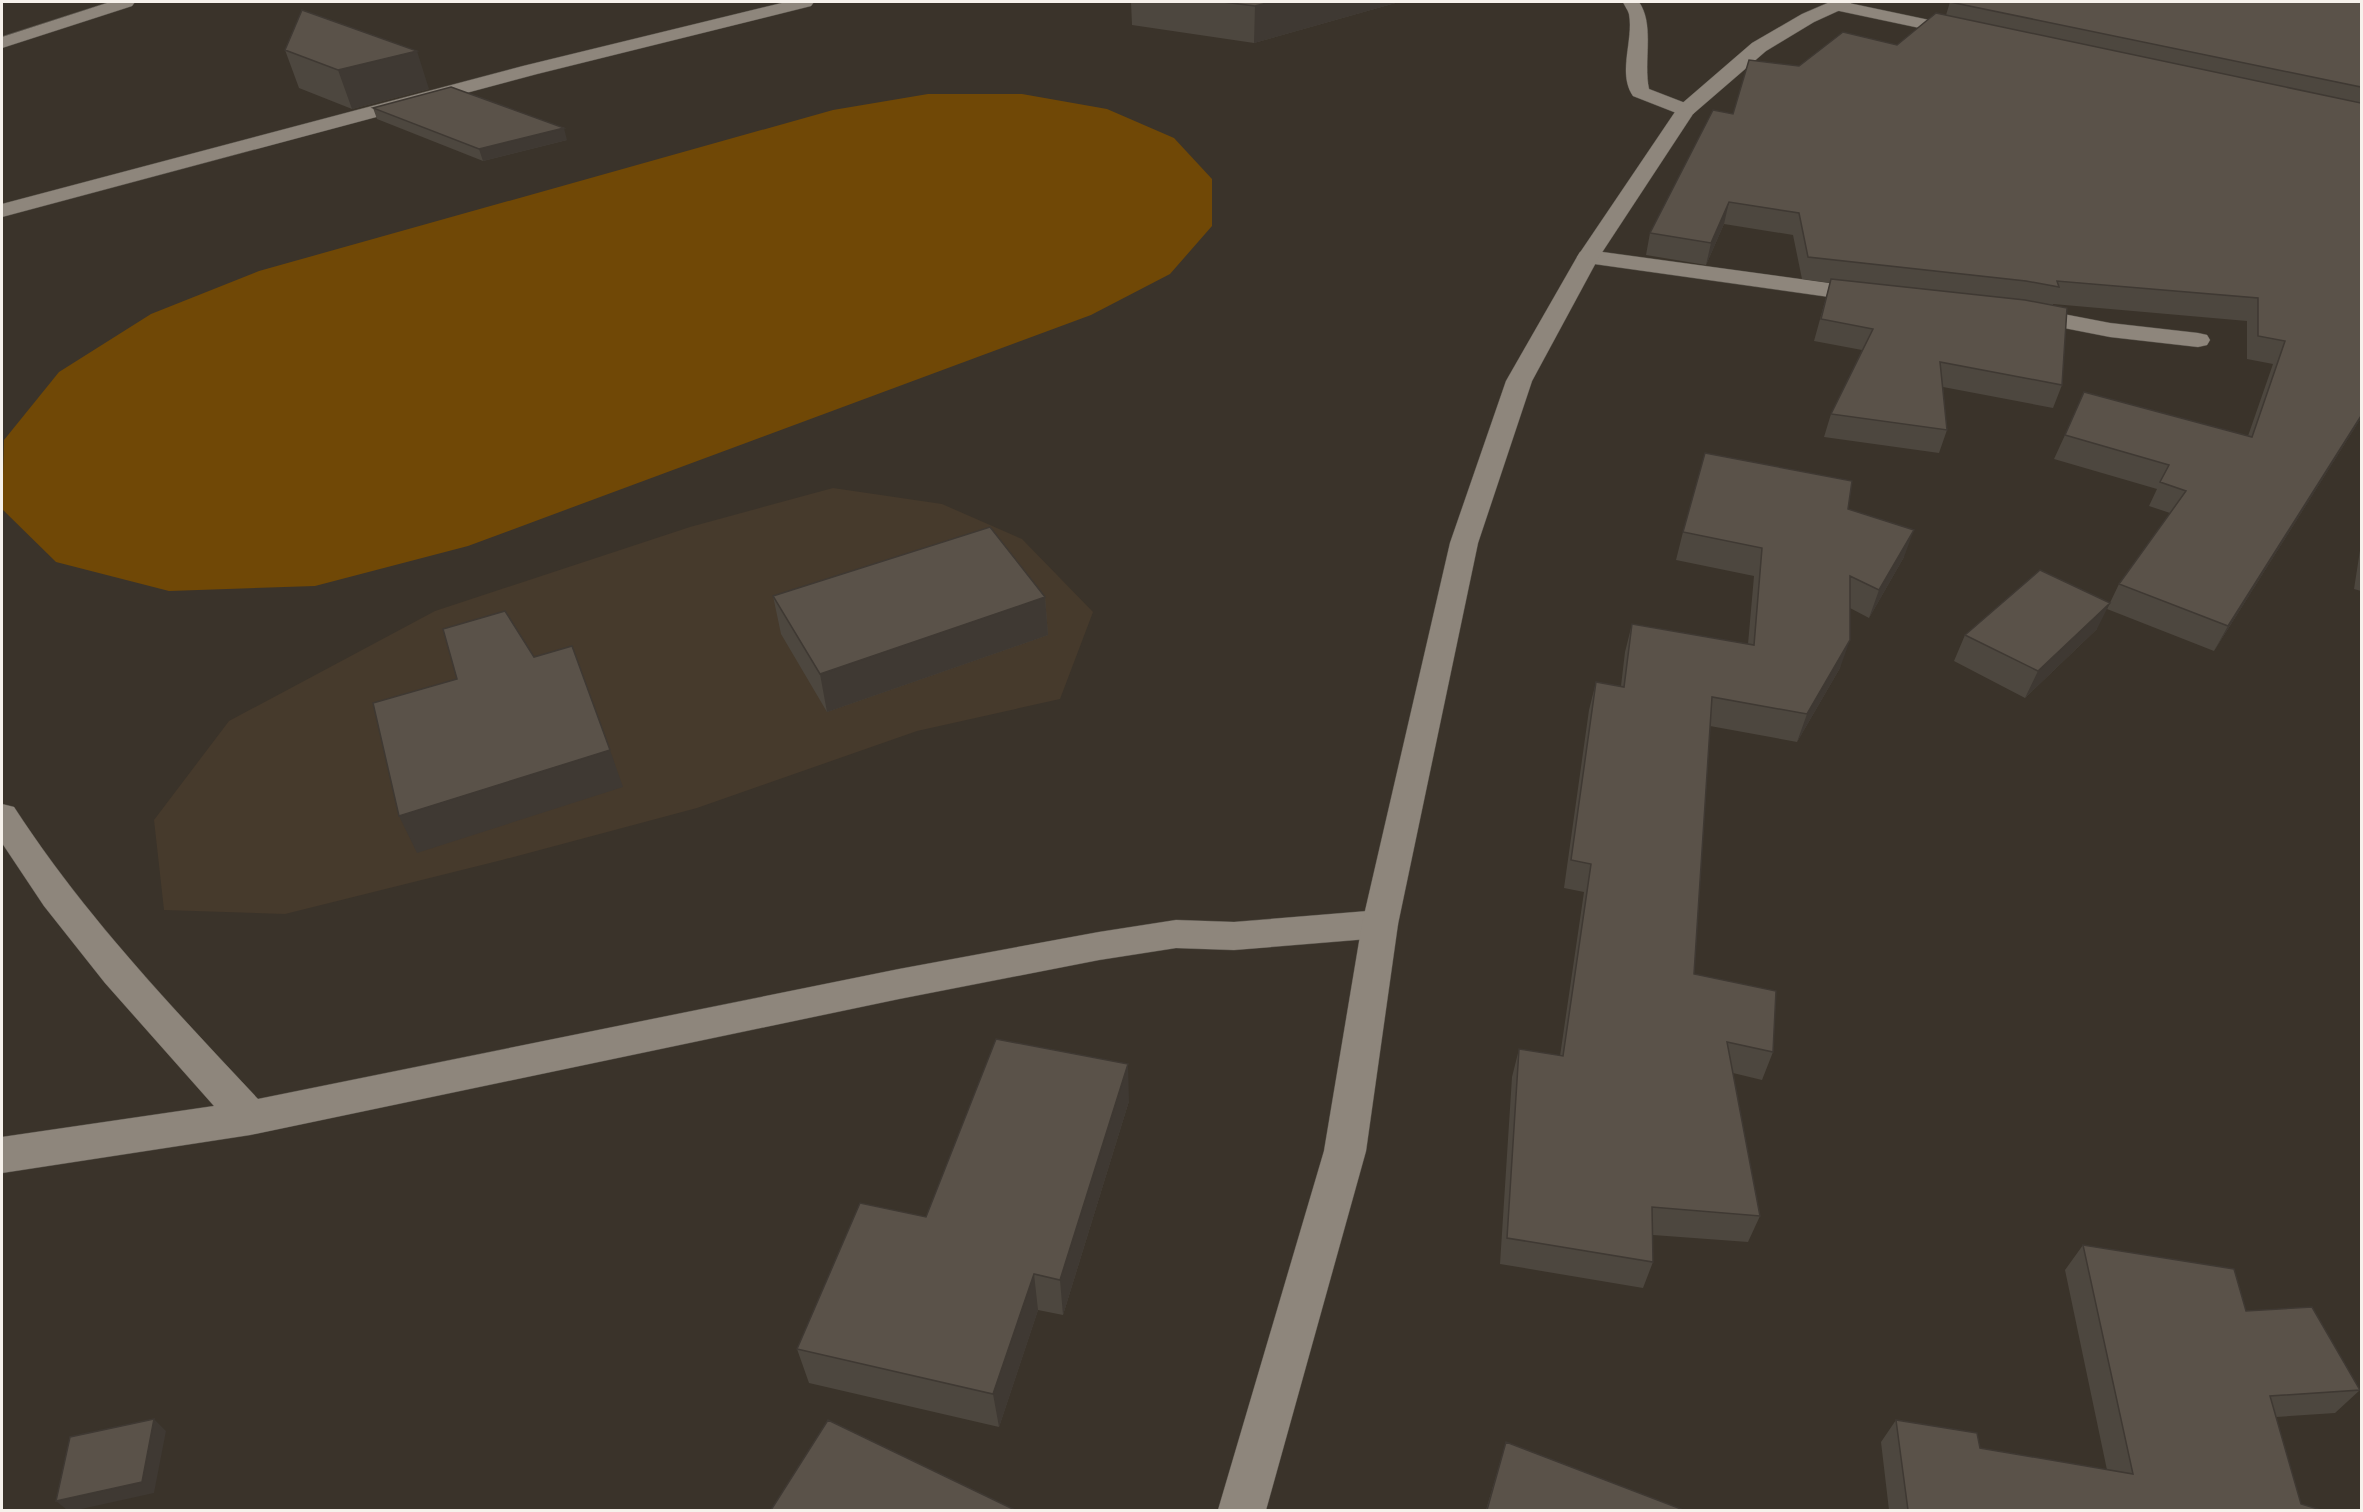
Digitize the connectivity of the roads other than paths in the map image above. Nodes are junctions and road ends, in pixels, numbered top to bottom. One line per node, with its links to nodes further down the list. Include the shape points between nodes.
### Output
1 (126, 2): 6 (street)
2 (805, 2): 8 (street, via 530,70)
3 (1631, 2): 7 (street, via 1638,14 1636,73 1640,92)
4 (1839, 3): 5 (street); 7 (street, via 1759,47)
5 (1988, 38)
6 (2, 43)
7 (1686, 110): 9 (street)
8 (2, 211)
9 (1588, 257): 10 (street); 14 (street, via 1519,381 1464,543)
10 (1899, 299)
11 (1993, 310): 12 (street)
12 (2198, 340)
13 (2, 816): 15 (street, via 25,855 89,941)
14 (1380, 924): 15 (street, via 1234,936 1176,934 1099,946); 17 (street, via 1345,1151)
15 (250, 1118): 16 (street)
16 (2, 1155)
17 (1242, 1510)

